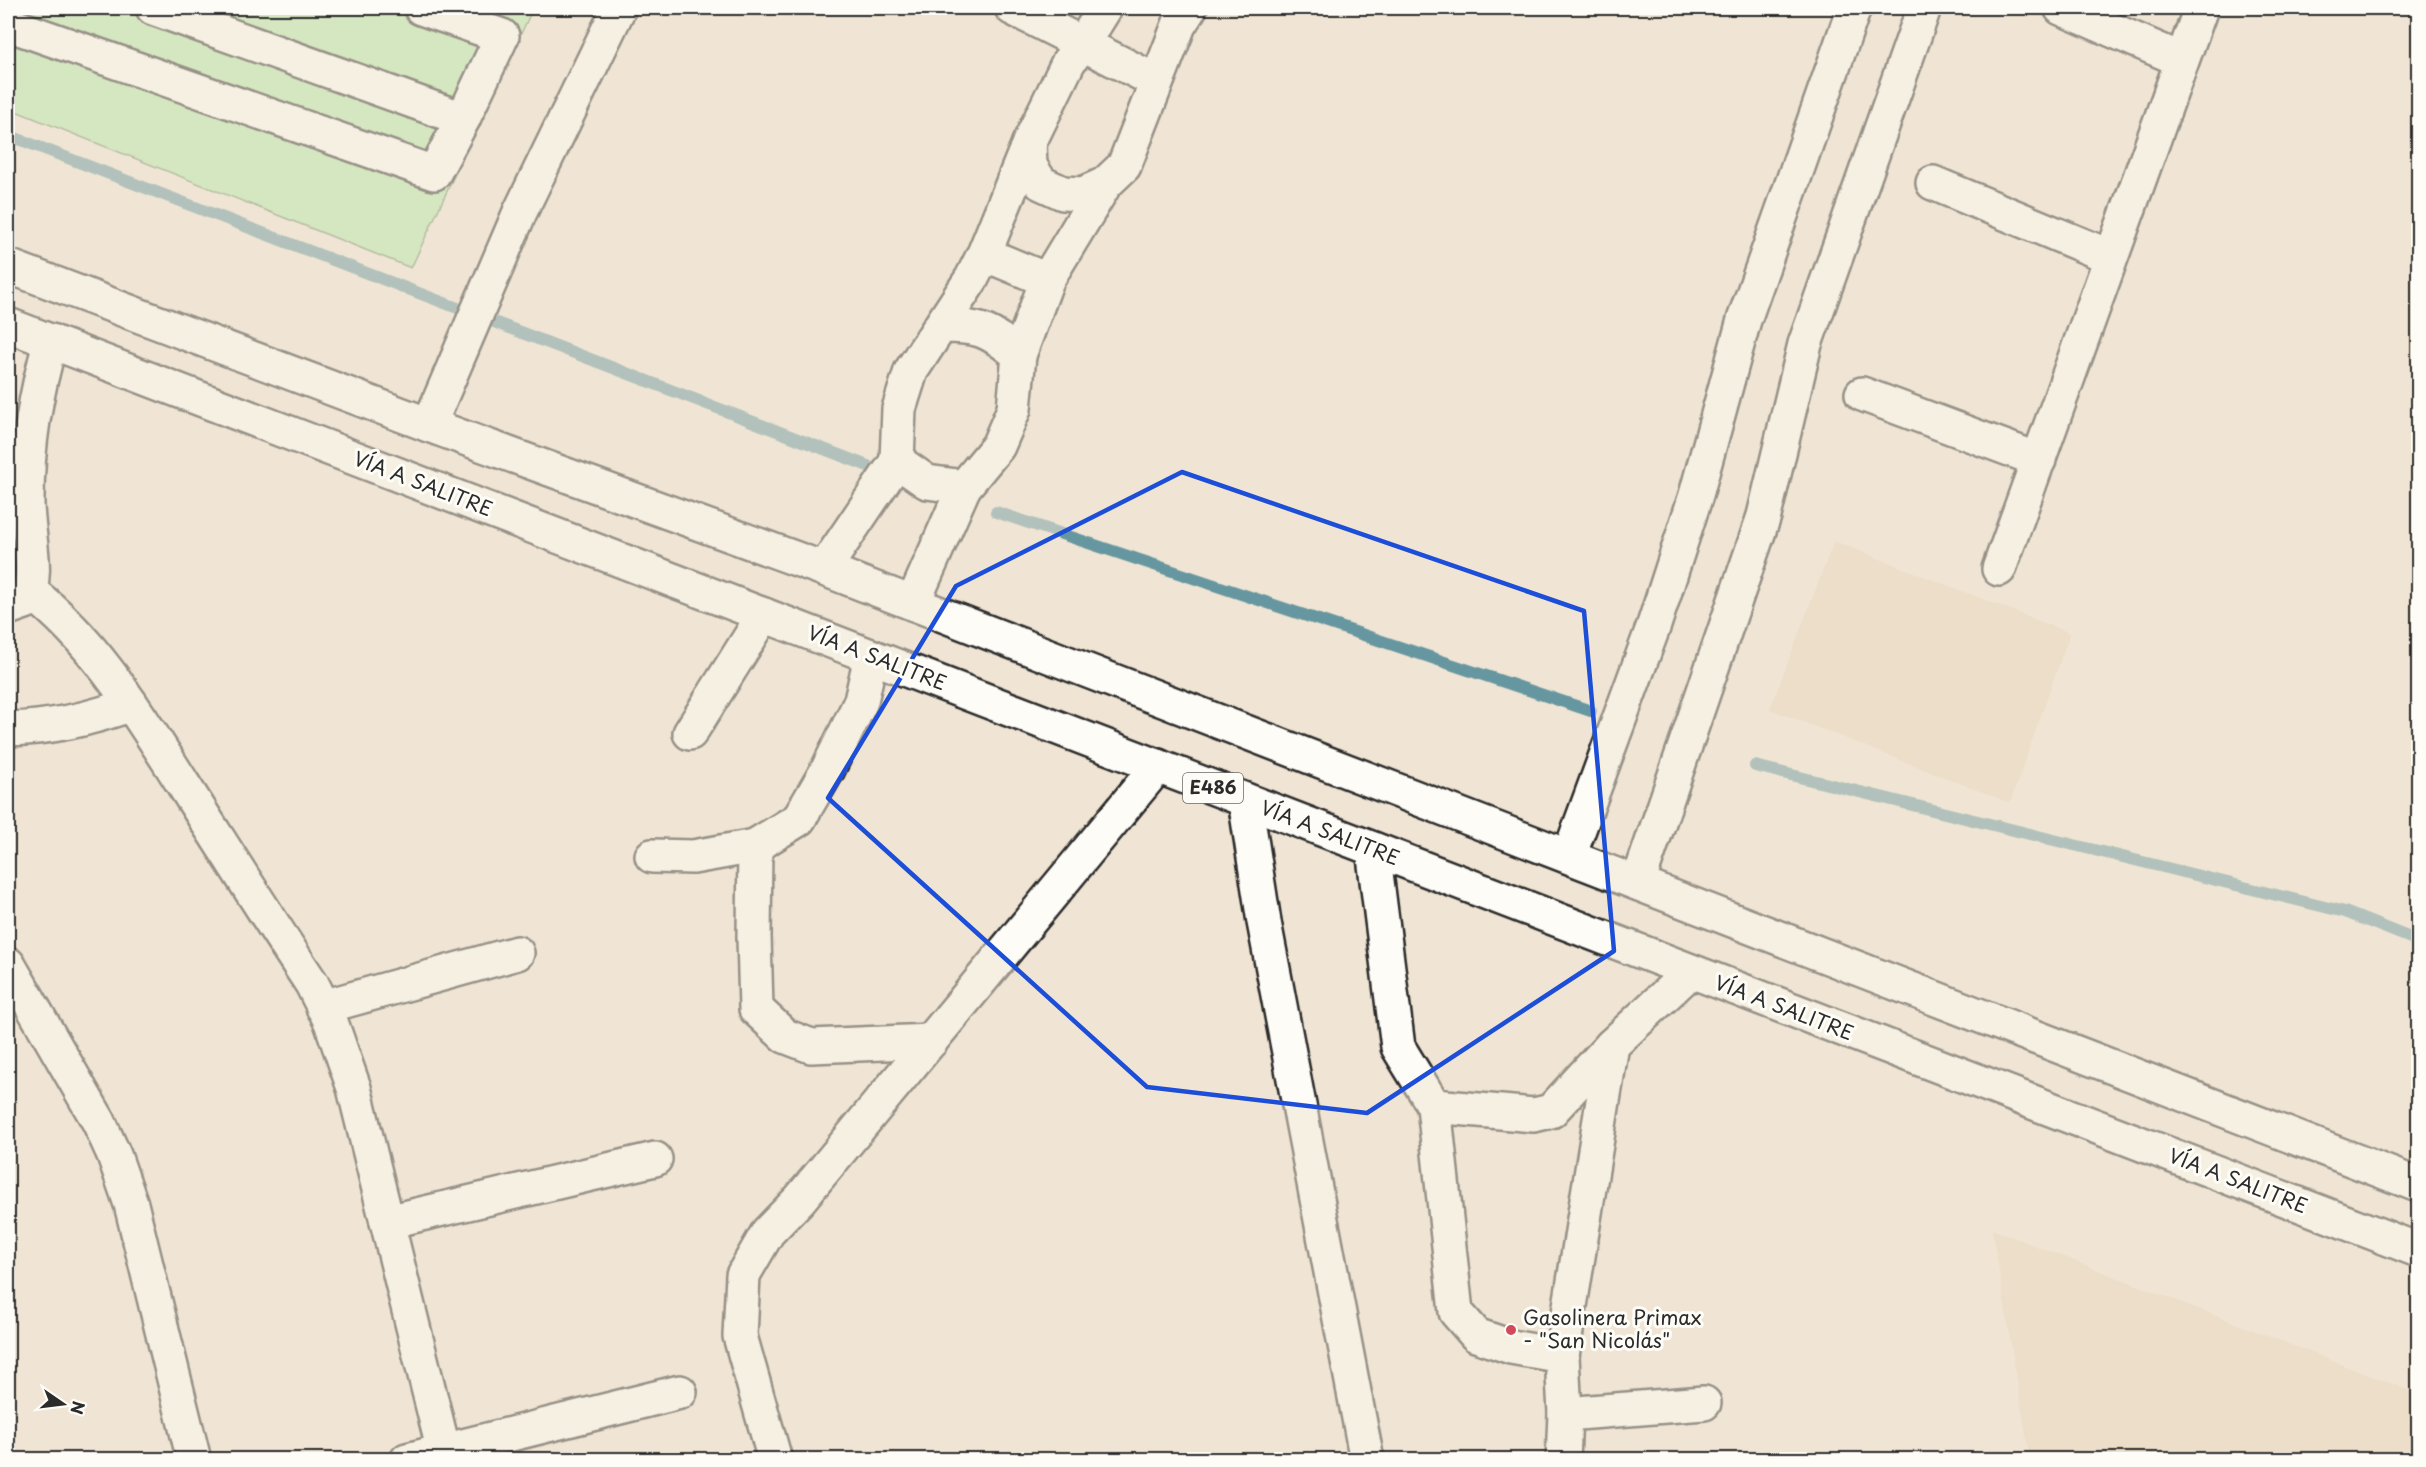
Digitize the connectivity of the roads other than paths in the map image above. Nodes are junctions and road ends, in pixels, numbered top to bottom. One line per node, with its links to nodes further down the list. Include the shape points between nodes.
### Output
1 (153, 8): 15 (street)
2 (422, 8): 15 (street, via 502,36)
3 (619, 8): 28 (street, via 493,272)
4 (1012, 8): 12 (street)
5 (1105, 8): 12 (street)
6 (1190, 8): 14 (street)
7 (1854, 8): 46 (street, via 1744,320 1696,495 1654,625)
8 (1924, 8): 47 (street, via 1805,344 1764,516)
9 (2061, 8): 13 (street)
10 (2200, 8): 13 (street)
11 (8, 24): 15 (street, via 434,173)
12 (1084, 42): 14 (street); 16 (street, via 1069,61)
13 (2182, 60): 20 (street)
14 (1156, 81): 18 (street, via 1124,166)
15 (464, 119)
16 (1029, 143): 18 (street, via 1030,166 1041,183 1063,193 1083,194); 19 (street)
17 (1933, 183): 20 (street)
18 (1105, 184): 22 (street)
19 (984, 254): 22 (street); 24 (street)
20 (2111, 257): 29 (street)
21 (8, 266): 28 (street)
22 (1047, 280): 26 (street)
23 (8, 325): 25 (street, VÍA A SALITRE / E486)
24 (941, 326): 26 (street, via 970,326 997,336); 30 (street, via 911,371 899,409)
25 (51, 341): 34 (street, via 42,371 26,500 33,577); 36 (street, VÍA A SALITRE / E486)
26 (1019, 355): 31 (street, via 1014,409 998,446)
27 (1862, 394): 29 (street)
28 (429, 425): 32 (street)
29 (2039, 460): 33 (street)
30 (897, 461): 31 (street, via 927,482); 32 (street)
31 (964, 487): 35 (street)
32 (824, 569): 35 (street)
33 (1999, 569)
34 (19, 600): 38 (street, via 57,612 80,635)
35 (913, 603): 46 (street)
36 (764, 615): 37 (street, VÍA A SALITRE / E486); 40 (street)
37 (871, 656): 41 (street, VÍA A SALITRE / E486); 43 (street, via 861,701 799,819)
38 (131, 704): 39 (street, via 87,719); 51 (street, via 312,984)
39 (8, 729)
40 (690, 734)
41 (1158, 766): 42 (street, VÍA A SALITRE / E486); 52 (street)
42 (1245, 800): 44 (street, VÍA A SALITRE / E486); 67 (street, via 1264,922)
43 (755, 846): 45 (street, via 693,857); 52 (street, via 756,1010 785,1036 811,1046)
44 (1373, 849): 50 (street, VÍA A SALITRE / E486); 54 (street, via 1398,1047)
45 (652, 856)
46 (1569, 856): 47 (street)
47 (1638, 882): 56 (street)
48 (517, 953): 51 (street)
49 (8, 964): 64 (street, via 114,1155 131,1204)
50 (1690, 972): 53 (street); 58 (street, VÍA A SALITRE / E486)
51 (323, 1007): 57 (street, via 344,1054)
52 (931, 1041): 66 (street, via 768,1232 743,1275 740,1336)
53 (1612, 1045): 54 (street, via 1551,1112 1534,1116); 59 (street)
54 (1434, 1106): 59 (street, via 1456,1312 1476,1335 1511,1347)
55 (655, 1159): 57 (street)
56 (2418, 1185)
57 (387, 1222): 63 (street)
58 (2418, 1250)
59 (1562, 1356): 62 (street)
60 (680, 1392): 63 (street)
61 (1704, 1404): 62 (street)
62 (1564, 1414): 68 (street)
63 (445, 1455): 65 (street)
64 (194, 1460)
65 (407, 1460)
66 (776, 1460)
67 (1367, 1460)
68 (1563, 1460)

